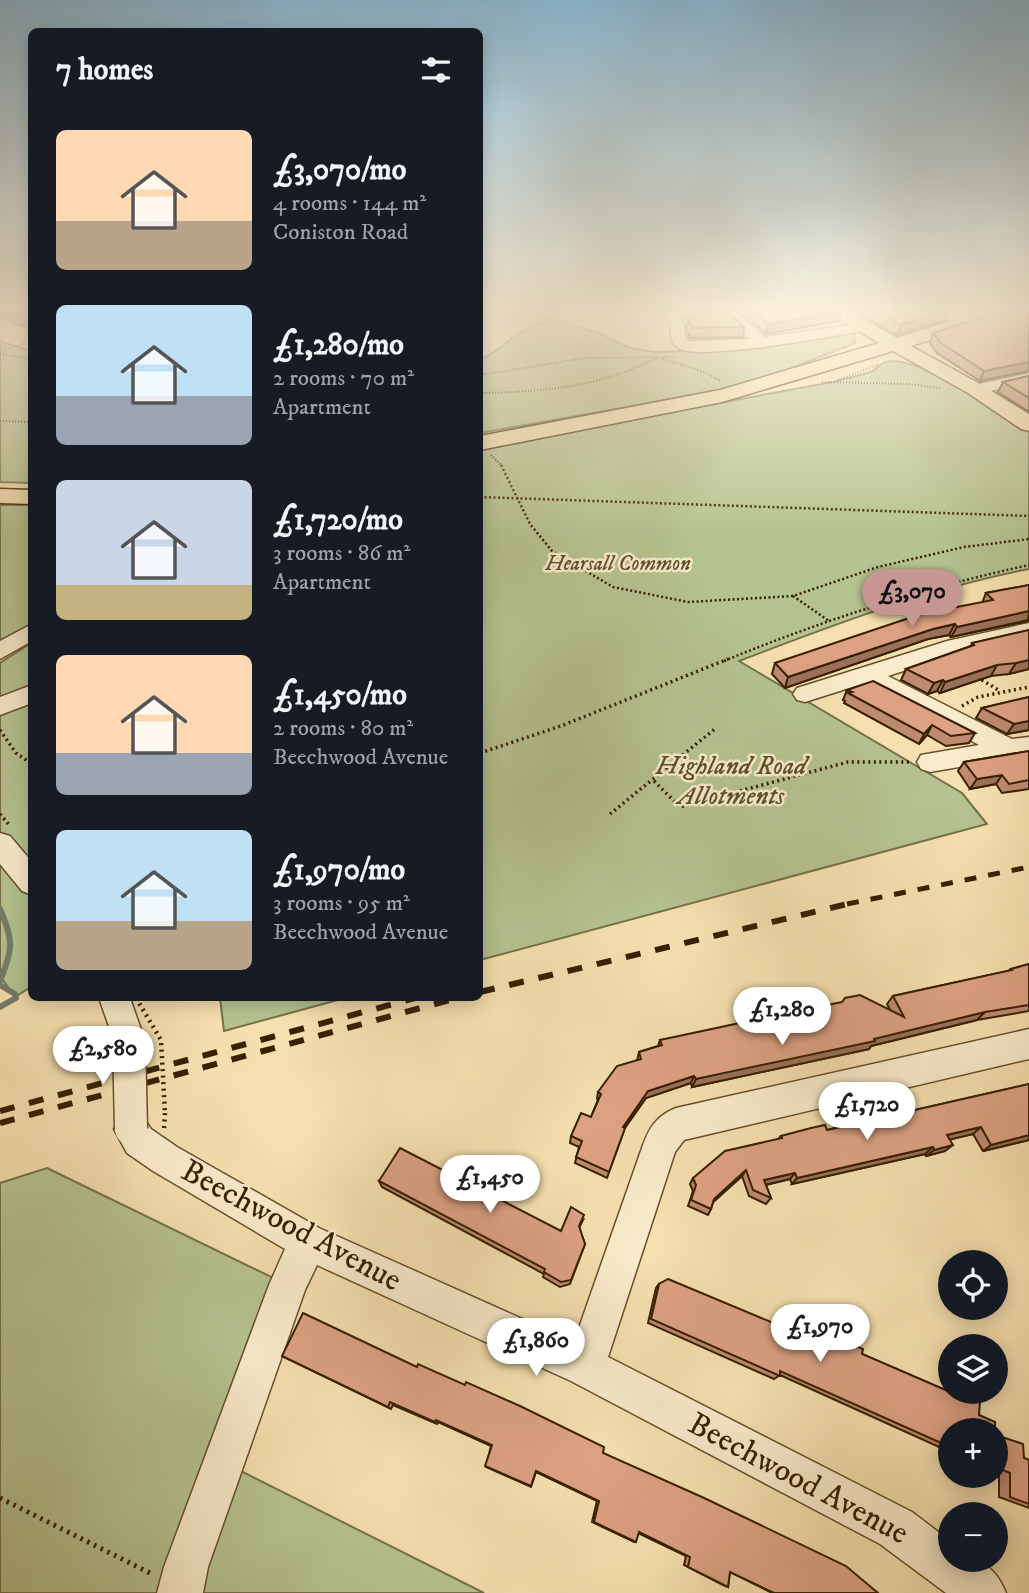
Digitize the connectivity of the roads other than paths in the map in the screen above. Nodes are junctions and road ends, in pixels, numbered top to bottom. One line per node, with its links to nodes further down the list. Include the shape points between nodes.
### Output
1 (758, 386): 6 (main road)
2 (970, 386): 4 (main road)
3 (988, 386): 4 (street)
4 (975, 389): 5 (main road)
5 (1029, 424)
6 (483, 441)
7 (28, 492): 8 (main road)
8 (0, 496)
9 (1029, 630): 12 (street, via 934,652)
10 (28, 634): 11 (street)
11 (0, 651)
12 (866, 674): 13 (street); 16 (street)
13 (804, 694)
14 (28, 695): 15 (street)
15 (0, 706)
16 (1019, 747): 17 (street)
17 (930, 762)
18 (0, 844): 19 (street)
19 (28, 878)
20 (116, 1001): 22 (street, Beechwood Avenue, bridge, via 148,1121 139,1140)
21 (1029, 1044): 23 (street, via 676,1125 660,1145)
22 (308, 1242): 23 (street, Beechwood Avenue); 24 (street, via 288,1285)
23 (585, 1367): 25 (street, Beechwood Avenue, via 896,1528)
24 (181, 1591)
25 (983, 1593)

